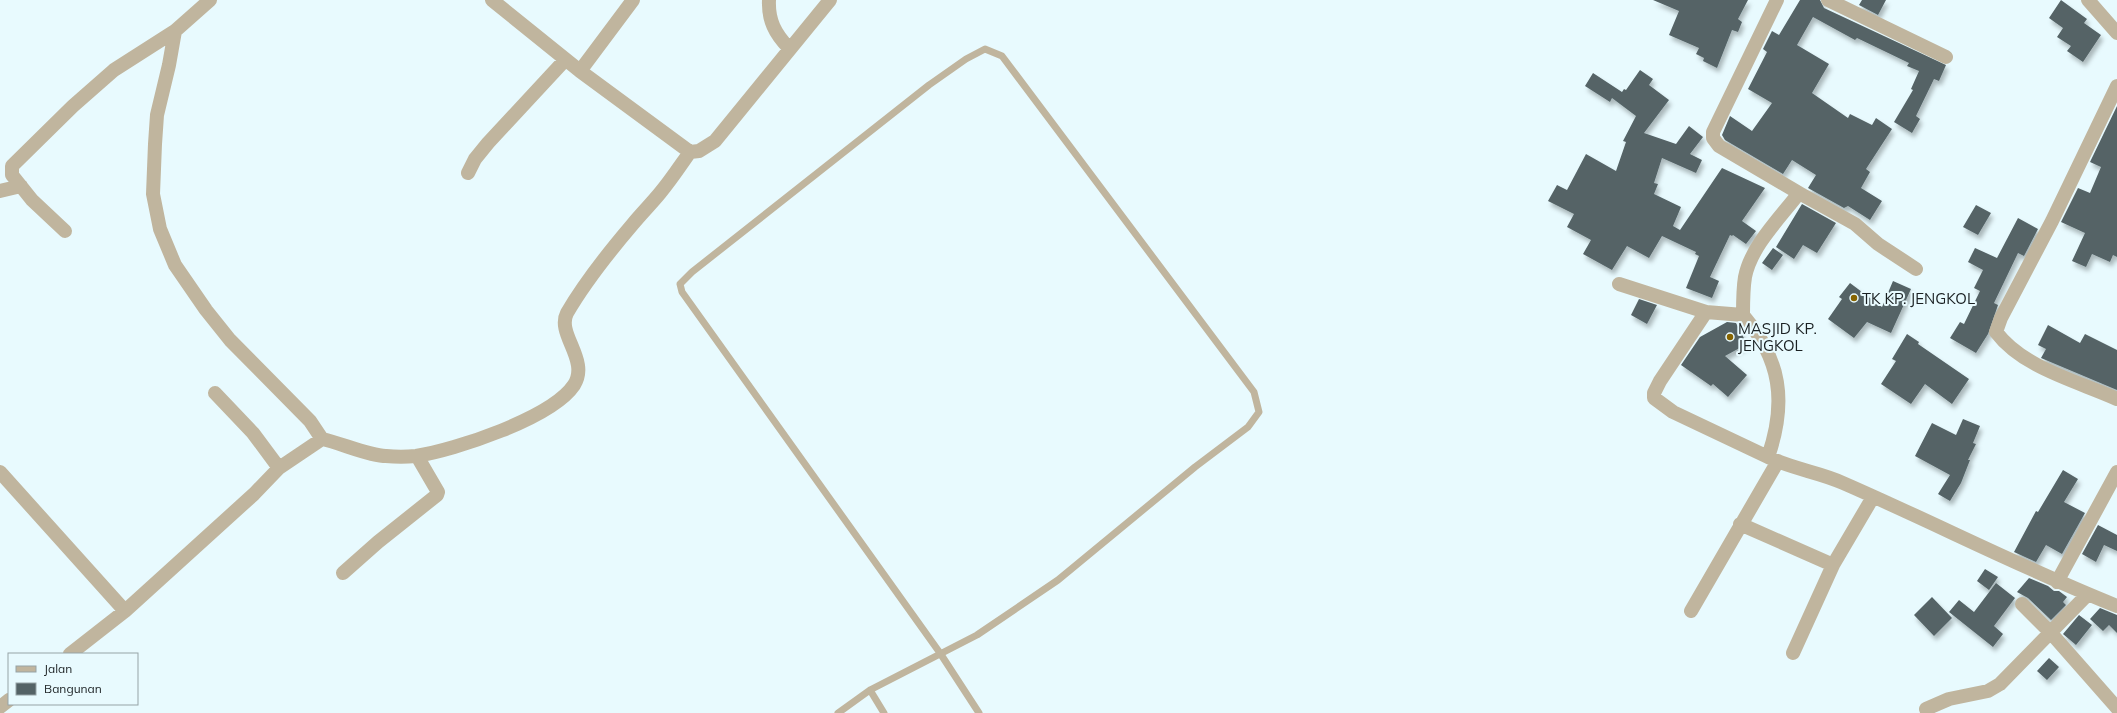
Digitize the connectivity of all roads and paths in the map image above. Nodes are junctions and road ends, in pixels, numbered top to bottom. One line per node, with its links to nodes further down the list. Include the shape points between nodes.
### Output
1 (210, 0): 9 (street)
2 (492, 0): 13 (street)
3 (633, 0): 14 (street)
4 (769, 0): 11 (street, via 768,8 773,29)
5 (830, 0): 11 (street)
6 (1777, 0): 20 (street, via 1712,138 1719,146)
7 (1828, 0): 12 (street)
8 (2088, 0): 10 (street)
9 (175, 31): 18 (street, via 114,70 12,166 12,175); 28 (street, via 157,115 153,194 160,229 175,265 206,310 230,340 310,421)
10 (2117, 33)
11 (789, 48): 16 (street, via 715,141 699,152)
12 (1946, 57)
13 (565, 60): 14 (street); 17 (street, via 475,158)
14 (580, 71): 16 (street)
15 (2117, 86): 27 (street, via 1996,332 2012,349 2042,368)
16 (690, 152): 29 (street, via 659,195 632,224 586,283 566,316 567,332 579,366 574,385 558,402 528,418 477,440)
17 (468, 174)
18 (21, 186): 19 (street); 21 (street)
19 (0, 191)
20 (1799, 193): 22 (street, via 1855,224 1882,247); 25 (street, via 1761,242 1750,262 1745,277)
21 (65, 231)
22 (1916, 269)
23 (1619, 284): 24 (street)
24 (1706, 312): 25 (street); 30 (street, via 1660,381 1654,398 1673,412)
25 (1743, 315): 30 (street, via 1767,349 1774,368 1780,401)
26 (215, 393): 31 (street, via 253,433)
27 (2117, 399)
28 (322, 439): 29 (street, via 384,456); 31 (street)
29 (417, 456): 37 (street, via 438,492 436,498 378,542)
30 (1773, 459): 34 (street, via 1841,482); 35 (street)
31 (279, 468): 42 (street, via 254,494)
32 (0, 472): 42 (street)
33 (2117, 472): 38 (street)
34 (1873, 497): 36 (street); 38 (street)
35 (1740, 524): 36 (street); 43 (street)
36 (1833, 565): 46 (street)
37 (343, 573)
38 (2057, 582): 39 (street)
39 (2088, 594): 41 (street); 44 (street)
40 (2022, 604): 44 (street)
41 (2117, 606)
42 (125, 611): 45 (street)
43 (1691, 611)
44 (2051, 633): 51 (street); 52 (street, via 2011,674 1988,691 1949,699)
45 (71, 653)
46 (1793, 653)
47 (940, 654): 47 (lane, via 682,292 680,284 698,267 929,85 985,49 1002,56 1007,62 1254,392 1259,412 1248,427 1195,467 1058,580 977,635); 48 (lane); 55 (lane)
48 (870, 690): 53 (lane); 54 (lane)
49 (8, 701): 50 (street)
50 (0, 707)
51 (2117, 708)
52 (1926, 709)
53 (838, 713)
54 (884, 713)
55 (979, 713)

